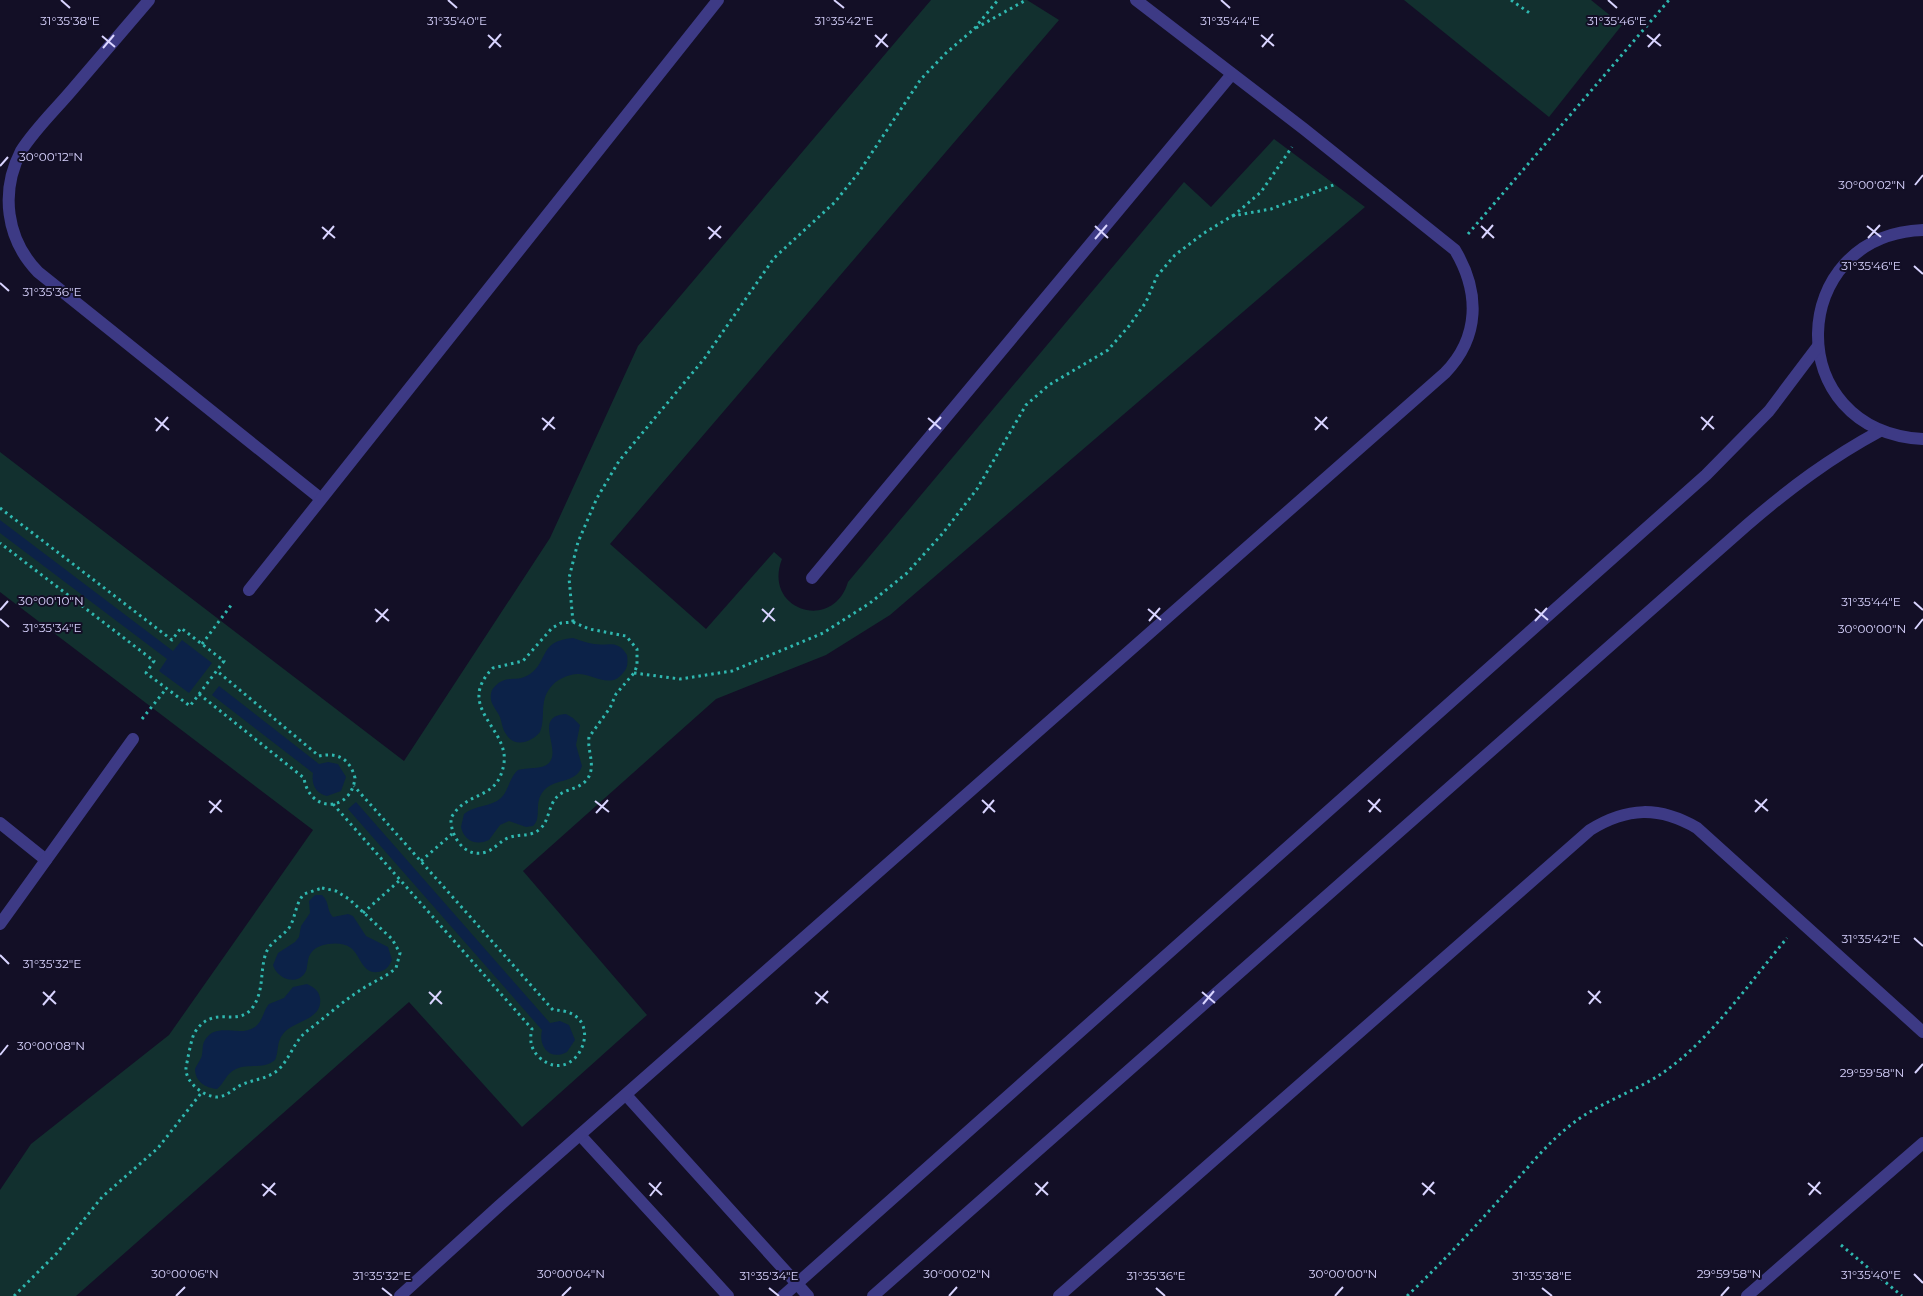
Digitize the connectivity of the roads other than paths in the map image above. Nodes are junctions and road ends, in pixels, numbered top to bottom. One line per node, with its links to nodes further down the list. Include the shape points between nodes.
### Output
1 (149, 0): 9 (street, via 21,151 11,174 6,200 11,232 18,247 38,272)
2 (718, 0): 9 (street)
3 (1136, 0): 4 (street)
4 (1232, 74): 10 (street); 17 (street, via 1455,250 1470,285 1472,321 1466,347 1451,367)
5 (1923, 230): 6 (street, via 1899,232 1879,239 1844,265 1822,304)
6 (1818, 346): 7 (street, via 1822,368 1831,388 1860,420); 20 (street, via 1769,411 1706,475)
7 (1880, 431): 8 (street); 25 (street, via 1804,477 1746,525)
8 (1923, 439)
9 (320, 498): 11 (street)
10 (812, 578)
11 (252, 585)
12 (132, 739): 14 (street)
13 (0, 823): 14 (street)
14 (46, 860): 15 (street)
15 (0, 924)
16 (1923, 1032): 26 (street, via 1697,828 1680,819 1643,812 1624,814 1606,820 1576,842)
17 (626, 1095): 18 (street); 20 (street)
18 (580, 1135): 21 (street); 22 (street)
19 (1923, 1143): 27 (street)
20 (797, 1284): 23 (street); 24 (street)
21 (400, 1296)
22 (728, 1296)
23 (783, 1296)
24 (808, 1296)
25 (873, 1296)
26 (1059, 1296)
27 (1747, 1296)

